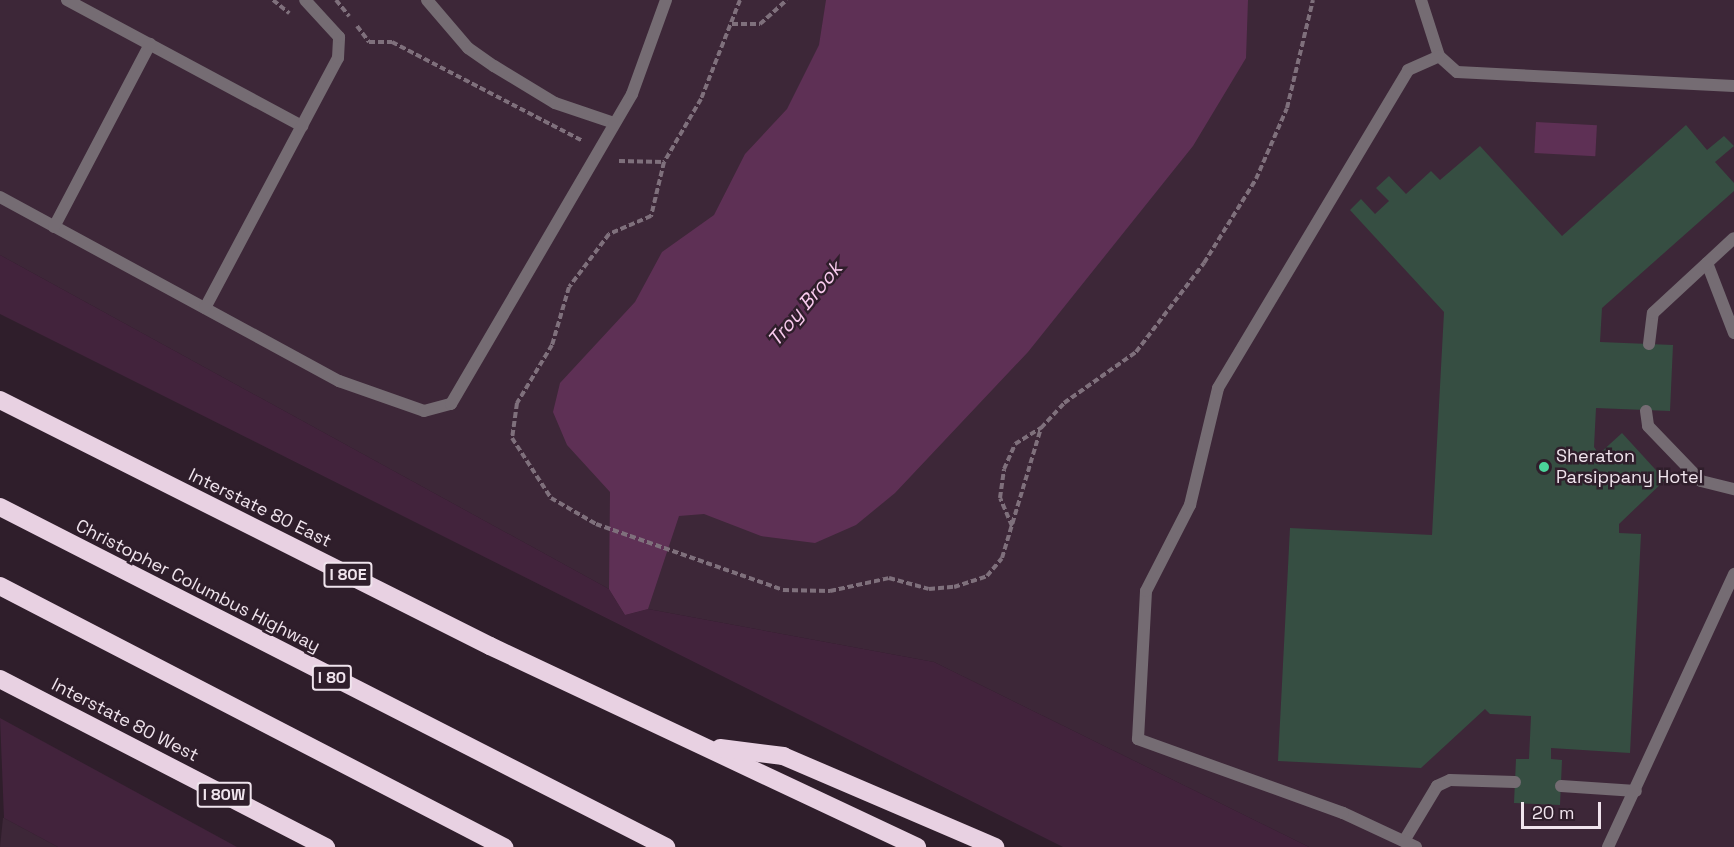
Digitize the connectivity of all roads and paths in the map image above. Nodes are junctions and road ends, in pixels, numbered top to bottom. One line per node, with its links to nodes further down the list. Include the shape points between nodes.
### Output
1 (67, 0): 13 (lane)
2 (273, 0): 11 (path)
3 (305, 0): 17 (lane, via 339,37 338,58)
4 (336, 0): 18 (path, via 369,42 392,42)
5 (666, 0): 16 (lane, via 632,94)
6 (740, 0): 12 (path)
7 (787, 0): 12 (path, via 760,24)
8 (1313, 0): 30 (path, via 1278,137 1204,263 1136,352 1064,403)
9 (1421, 0): 14 (lane)
10 (431, 2): 16 (lane, via 468,48 494,66 555,103)
11 (296, 20)
12 (732, 24): 20 (path, via 701,99)
13 (150, 45): 17 (lane); 22 (lane)
14 (1439, 56): 15 (lane, via 1457,72 1482,76); 41 (lane, via 1408,70 1221,382 1190,505 1146,591 1138,739 1343,813)
15 (1734, 86)
16 (614, 123): 25 (lane, via 451,404 424,411 339,381)
17 (302, 126): 25 (lane)
18 (583, 141)
19 (619, 161): 20 (path)
20 (664, 162): 33 (path, via 651,216 609,234 569,287 552,345 517,403 512,438 529,471 551,498 596,524 783,590 830,591 889,578 929,589 954,588 987,576 1002,558)
21 (0, 197): 22 (lane)
22 (54, 227): 25 (lane)
23 (1734, 238): 24 (lane)
24 (1707, 263): 26 (lane); 27 (lane, via 1653,313)
25 (205, 308)
26 (1734, 333)
27 (1649, 344)
28 (0, 400): 37 (highway, Interstate 80 East / I 80E)
29 (1646, 411): 31 (lane, via 1648,426 1701,481)
30 (1041, 428): 33 (path); 33 (path, via 1015,444 1004,469 1000,498)
31 (1734, 489)
32 (0, 507): 44 (highway, Christopher Columbus Highway / I 80)
33 (1012, 527)
34 (1734, 574): 40 (lane)
35 (0, 586): 43 (highway)
36 (0, 679): 42 (highway, Interstate 80 West / I 80W)
37 (698, 745): 45 (highway, Interstate 80 East); 46 (highway, via 783,756)
38 (1515, 782): 41 (lane, via 1450,780 1437,786)
39 (1561, 786): 40 (lane)
40 (1636, 791): 48 (lane)
41 (1404, 841): 47 (lane)
42 (326, 847)
43 (504, 847)
44 (666, 847)
45 (917, 847)
46 (995, 847)
47 (1416, 847)
48 (1608, 847)

